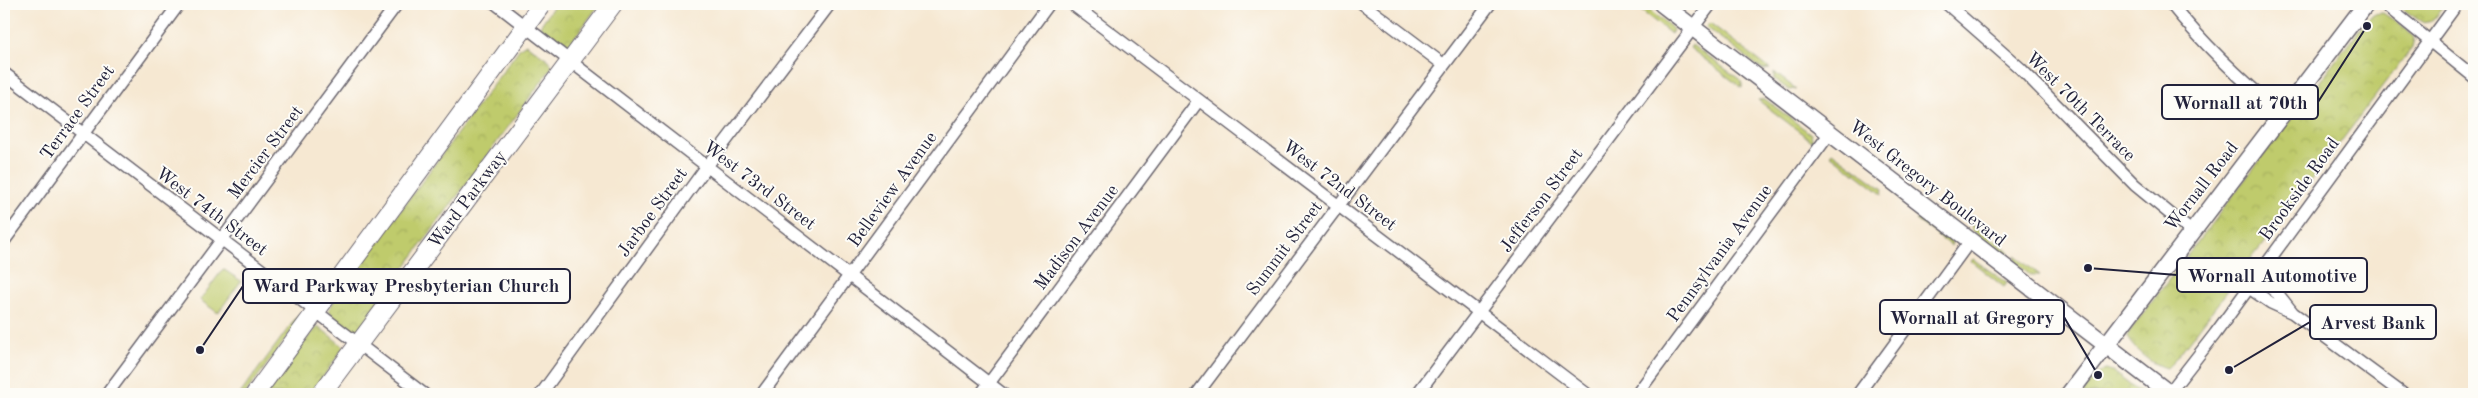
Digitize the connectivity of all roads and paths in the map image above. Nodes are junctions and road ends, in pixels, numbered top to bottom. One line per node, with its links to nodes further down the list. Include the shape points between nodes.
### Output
1 (179, 4): 28 (street, Terrace Street)
2 (397, 4): 32 (street, Mercier Street)
3 (496, 4): 18 (street, West 73rd Street)
4 (542, 4): 18 (main road)
5 (613, 4): 21 (main road, Ward Parkway)
6 (830, 4): 29 (street, Jarboe Street)
7 (1049, 4): 35 (street, Belleview Avenue)
8 (1072, 4): 25 (street, West 72nd Street)
9 (1362, 4): 22 (street)
10 (1490, 4): 22 (street, Summit Street)
11 (1662, 4): 19 (main road, West Gregory Boulevard)
12 (1711, 4): 19 (street, Jefferson Street)
13 (1947, 4): 31 (street, West 70th Terrace, via 2021,69 2135,185)
14 (2171, 4): 26 (street, via 2225,65)
15 (2366, 4): 26 (main road, Wornall Road)
16 (2384, 4): 20 (street)
17 (2457, 4): 20 (street, Brookside Road)
18 (525, 26): 21 (street, West 73rd Street); 38 (main road)
19 (1692, 27): 27 (main road, West Gregory Boulevard); 39 (street, Jefferson Street)
20 (2429, 39): 24 (street); 36 (street, Brookside Road)
21 (570, 62): 29 (street, West 73rd Street); 41 (main road, Ward Parkway)
22 (1444, 65): 30 (street, Summit Street)
23 (4, 74): 28 (street, West 74th Street)
24 (2474, 77)
25 (1199, 100): 30 (street, West 72nd Street); 43 (street, Madison Avenue)
26 (2282, 114): 31 (main road, Wornall Road)
27 (1830, 133): 34 (main road, West Gregory Boulevard); 55 (street, Pennsylvania Avenue)
28 (83, 134): 32 (street, West 74th Street); 33 (street, Terrace Street)
29 (707, 166): 35 (street, West 73rd Street); 48 (street, Jarboe Street)
30 (1337, 206): 39 (street, West 72nd Street); 52 (street, Summit Street)
31 (2191, 231): 42 (main road, Wornall Road)
32 (222, 240): 38 (street, West 74th Street); 44 (street, Mercier Street)
33 (4, 241)
34 (1970, 241): 42 (main road, West Gregory Boulevard); 56 (street)
35 (850, 276): 43 (street, West 73rd Street); 49 (street, Belleview Avenue)
36 (2257, 277): 37 (street, Brookside Road); 40 (street)
37 (2249, 288): 40 (street, via 2271,304); 58 (street, Brookside Road)
38 (316, 312): 41 (street, West 74th Street); 45 (main road)
39 (1478, 312): 53 (street, Jefferson Street); 54 (street, West 72nd Street)
40 (2294, 313): 59 (street)
41 (358, 344): 46 (main road, Ward Parkway); 47 (street, West 74th Street)
42 (2106, 345): 57 (main road, Wornall Road); 58 (main road, West Gregory Boulevard)
43 (989, 384): 50 (street, Madison Avenue); 51 (street, West 73rd Street)
44 (107, 394)
45 (255, 394)
46 (321, 394)
47 (424, 394)
48 (541, 394)
49 (762, 394)
50 (980, 394)
51 (1003, 394)
52 (1197, 394)
53 (1418, 394)
54 (1587, 394)
55 (1637, 394)
56 (1858, 394)
57 (2069, 394)
58 (2169, 394)
59 (2403, 394)

